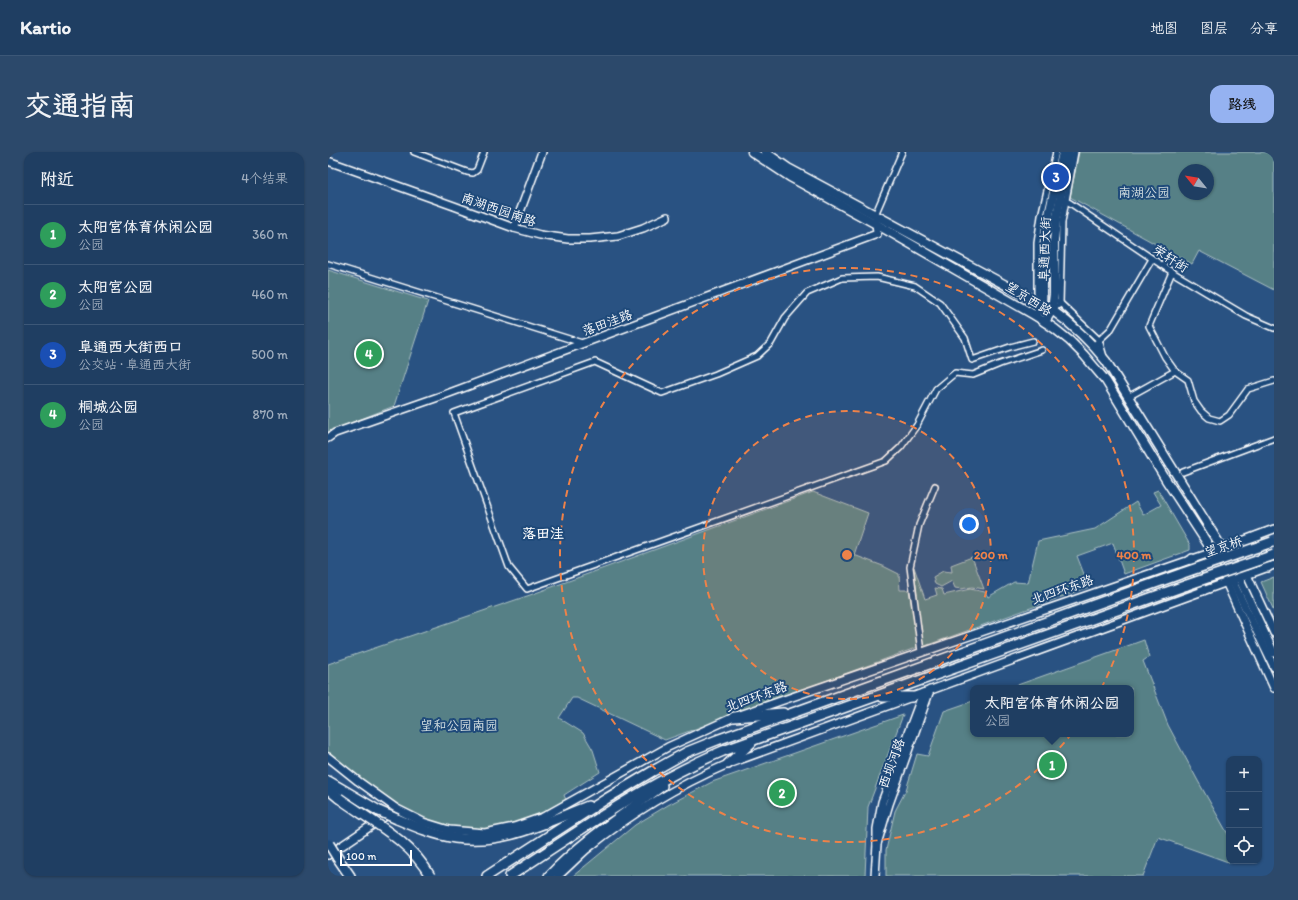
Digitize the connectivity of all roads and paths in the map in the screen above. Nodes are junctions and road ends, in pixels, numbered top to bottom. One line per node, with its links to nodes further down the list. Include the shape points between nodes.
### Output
1 (414, 152): 2 (street, via 473,173 477,170)
2 (484, 152)
3 (542, 152): 16 (street)
4 (752, 152): 15 (main road, 望京西路, via 790,177)
5 (765, 152): 13 (main road, 望京西路, via 788,168)
6 (902, 152): 13 (street)
7 (1056, 152): 22 (street, via 1037,243 1037,294)
8 (1062, 152): 22 (main road, 阜通西大街, via 1045,236)
9 (1069, 152): 12 (main road, 阜通西大街)
10 (1075, 152): 12 (street)
11 (328, 161): 16 (street, 南湖西园南路)
12 (1063, 200): 17 (street, 荣轩街); 20 (main road, 阜通西大街, via 1056,221 1054,241); 21 (street)
13 (875, 215): 15 (street); 22 (main road, 望京西路)
14 (667, 217): 16 (street, 南湖西园南路, via 618,236 590,239 540,235)
15 (876, 224): 24 (main road, 望京西路); 29 (street, 落田洼路, via 878,234)
16 (514, 228)
17 (1152, 259): 19 (street, 荣轩街); 28 (street, via 1111,329)
18 (328, 264): 29 (street)
19 (1172, 272): 26 (street, 荣轩街, via 1246,316); 31 (street, via 1149,326)
20 (1054, 294): 21 (street); 23 (main road, 阜通西大街)
21 (1060, 304): 23 (street); 28 (street)
22 (1042, 305): 23 (main road, 望京西路); 24 (main road, 阜通西大街)
23 (1052, 310): 25 (main road, 阜通西大街); 28 (main road, 望京西路)
24 (1036, 316): 25 (main road, 望京西路)
25 (1045, 322): 42 (main road, 望京西路, via 1070,341 1106,381)
26 (1274, 328)
27 (1033, 341): 30 (street, via 972,360 965,338 940,303 915,286 877,276 842,278 807,293 785,318 771,343 758,356 662,393 595,362 454,413 509,567 527,589 886,460 901,447 917,425 936,390 955,373 973,375)
28 (1096, 343): 33 (main road, 望京西路)
29 (583, 344): 34 (street, 落田洼路, via 335,433)
30 (1042, 350)
31 (1175, 371): 32 (street, via 1188,380 1194,401 1201,411 1209,418 1220,421 1230,415 1248,389); 33 (street)
32 (1274, 381)
33 (1128, 397): 41 (main road, 望京西路)
34 (328, 438)
35 (1274, 438): 36 (street)
36 (1183, 472)
37 (935, 486): 52 (street, via 920,525 910,567)
38 (1274, 529): 39 (street)
39 (1256, 536): 41 (street); 45 (street); 46 (street)
40 (1273, 542): 47 (highway, 望京桥, bridge)
41 (1222, 548): 42 (street, 北四环东路); 45 (street)
42 (1213, 552): 44 (street, 北四环东路); 45 (street)
43 (1274, 555): 57 (highway, 望京桥, bridge)
44 (1192, 558): 50 (street); 52 (street, 北四环东路)
45 (1228, 564): 48 (street); 49 (street); 50 (street)
46 (1271, 566): 48 (street)
47 (1183, 573): 59 (highway, 北四环东路)
48 (1247, 575): 49 (street); 51 (street)
49 (1233, 580): 50 (street); 53 (street); 54 (street); 55 (street)
50 (1203, 591): 56 (street)
51 (1274, 633)
52 (920, 652): 60 (street, 北四环东路)
53 (1274, 653)
54 (1274, 667)
55 (1274, 688)
56 (926, 692): 58 (street); 77 (street, 西坝河路, via 882,802 877,829)
57 (875, 697): 58 (highway); 61 (highway)
58 (912, 697): 64 (street)
59 (794, 713): 60 (highway); 67 (highway, 北四环东路, via 688,752)
60 (734, 717): 68 (street, 北四环东路, via 668,747 543,817 514,827 485,833 449,830 423,822)
61 (755, 740): 63 (highway); 64 (highway)
62 (328, 757): 68 (street, 北四环东路)
63 (693, 764): 74 (highway, via 613,808); 75 (highway, via 587,840)
64 (728, 764): 76 (street, via 668,794 606,834)
65 (328, 782): 67 (highway, bridge, via 397,819 427,831 455,838 486,839 513,834)
66 (328, 789): 72 (highway, bridge, via 406,846)
67 (606, 799): 73 (highway, 北四环东路)
68 (397, 809): 70 (street)
69 (328, 843): 70 (highway, bridge)
70 (333, 856): 71 (highway)
71 (350, 876)
72 (430, 876)
73 (487, 876)
74 (510, 876)
75 (549, 876)
76 (558, 876)
77 (875, 876)

